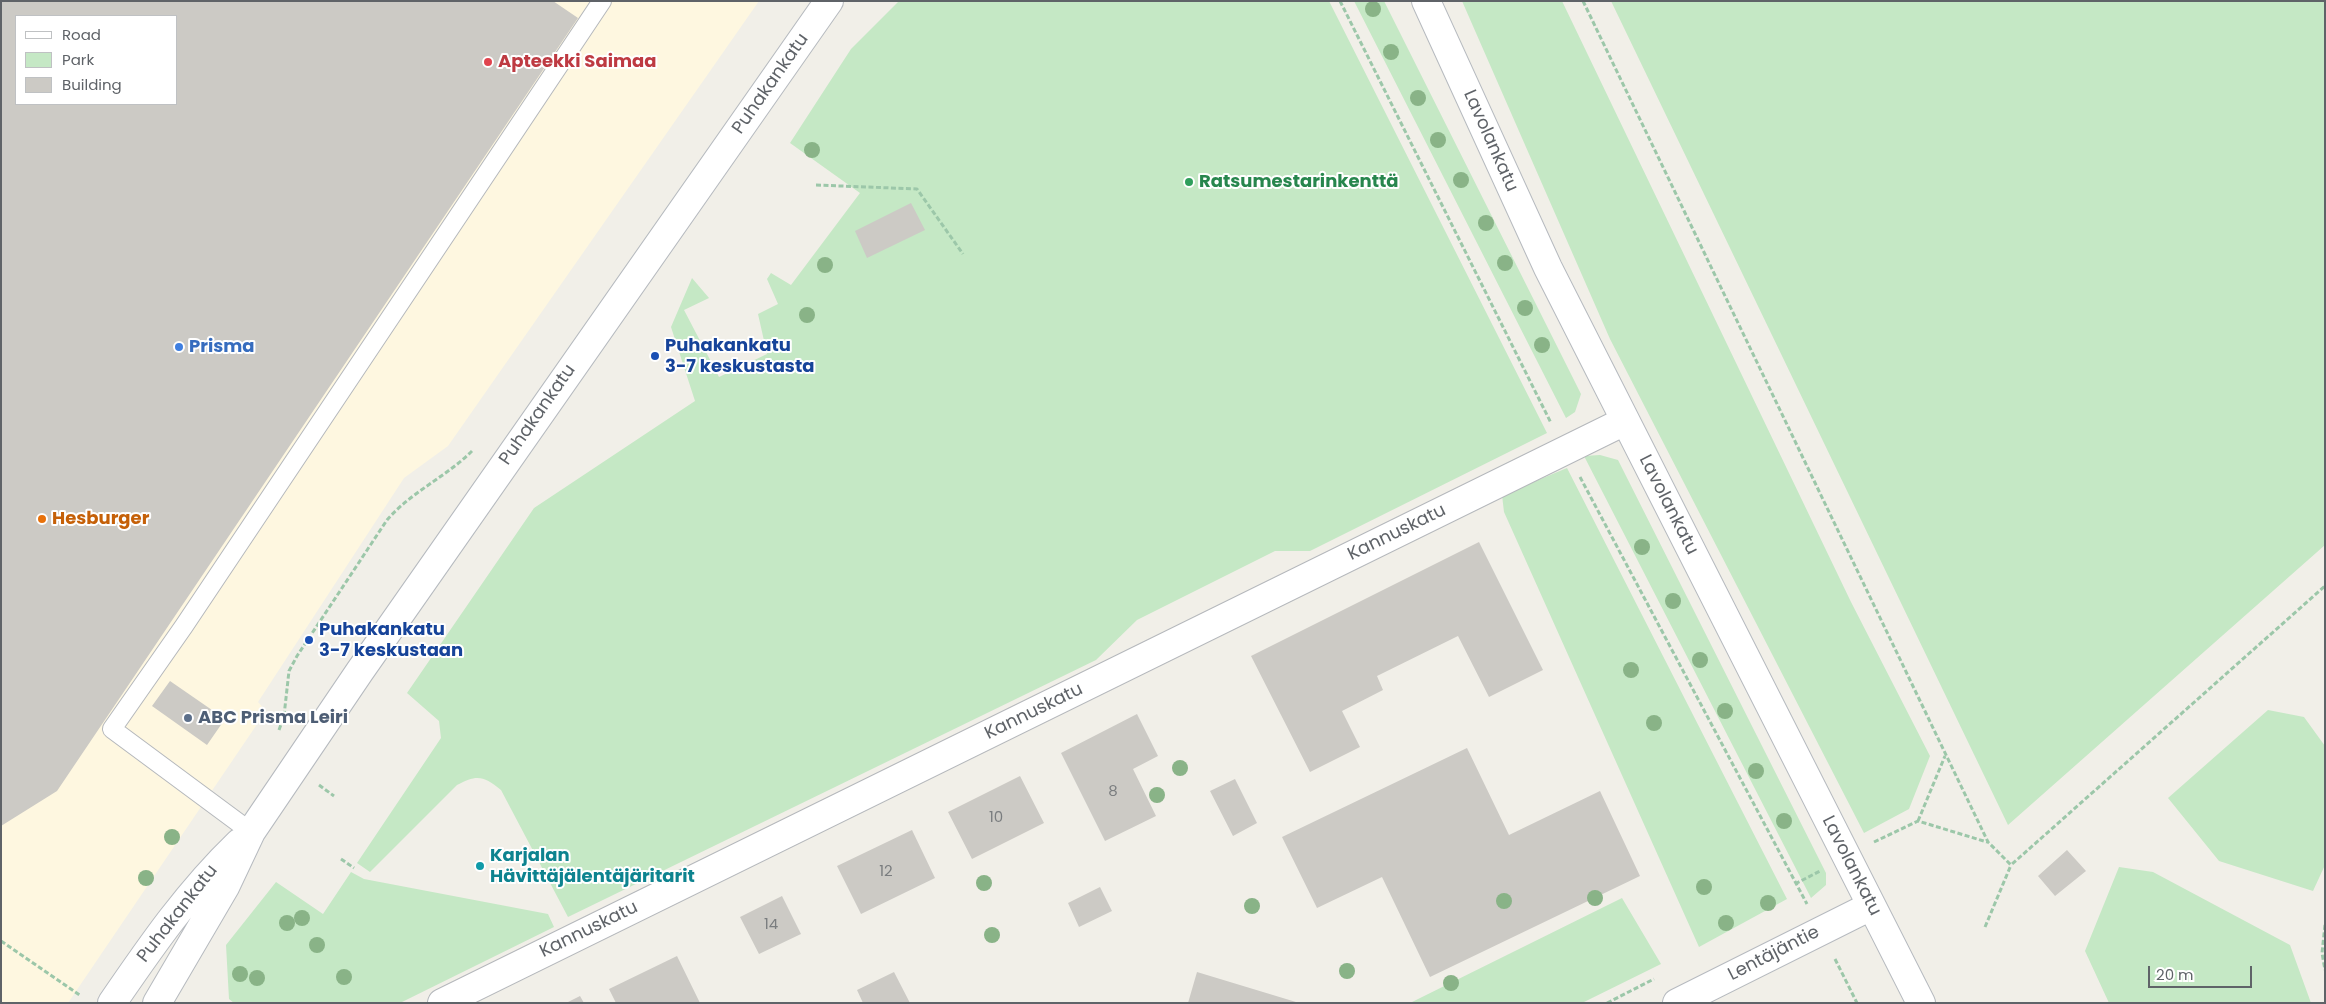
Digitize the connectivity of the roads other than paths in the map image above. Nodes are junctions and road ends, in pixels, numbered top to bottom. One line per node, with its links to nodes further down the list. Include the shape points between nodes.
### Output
1 (602, 1): 5 (lane, via 190,618 112,729)
2 (1426, 1): 4 (street, Lavolankatu, via 1548,268)
3 (827, 2): 5 (street, Puhakankatu)
4 (1625, 421): 6 (street, Lavolankatu); 9 (street, Kannuskatu)
5 (251, 832): 7 (street, Puhakankatu, via 208,873); 8 (street, Puhakankatu, via 225,887)
6 (1871, 906): 10 (street, Lentäjäntie); 11 (street, Lavolankatu)
7 (100, 997)
8 (157, 1003)
9 (442, 1003)
10 (1677, 1003)
11 (1921, 1003)

